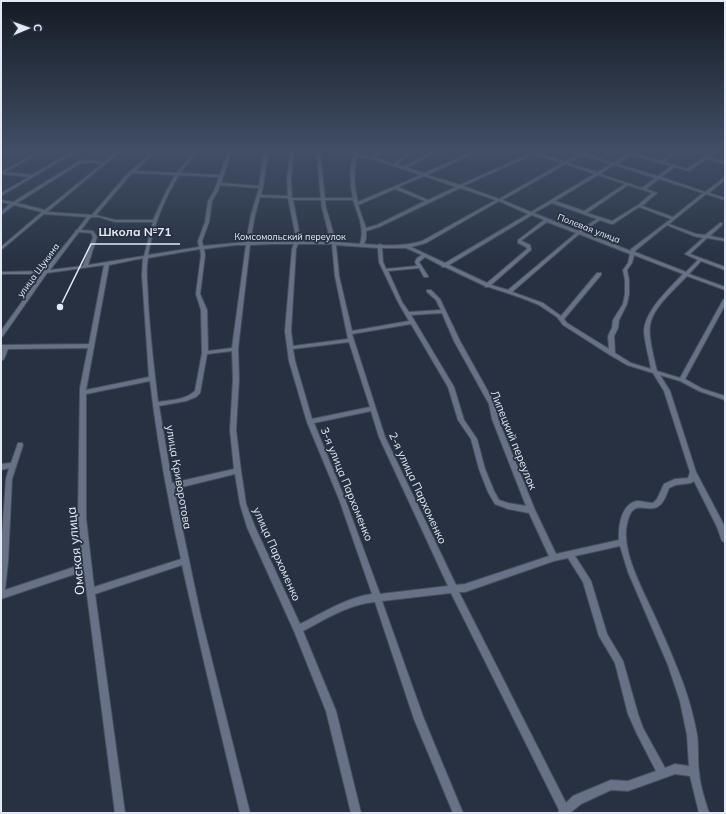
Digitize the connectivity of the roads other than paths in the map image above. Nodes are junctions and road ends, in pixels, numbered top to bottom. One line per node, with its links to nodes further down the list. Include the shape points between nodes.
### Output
1 (10, 189): 22 (street)
2 (38, 189): 32 (street)
3 (73, 189): 35 (street)
4 (117, 189): 39 (street, улица Щукина)
5 (170, 189): 43 (street, улица Криворотова)
6 (216, 189): 57 (street, via 210,201 207,222 200,241)
7 (260, 189): 23 (street, улица Пархоменко)
8 (290, 189): 24 (street, 3-я улица Пархоменко)
9 (323, 189): 27 (street, 2-я улица Пархоменко)
10 (354, 189): 25 (street)
11 (394, 189): 33 (street)
12 (398, 189): 30 (street)
13 (455, 189): 30 (street)
14 (470, 189): 28 (street, Полевая улица)
15 (519, 189): 28 (street)
16 (572, 189): 31 (street)
17 (620, 189): 37 (street)
18 (643, 189): 34 (street, via 655,193)
19 (693, 189): 21 (street)
20 (711, 189): 21 (street)
21 (706, 193): 26 (street); 40 (street)
22 (1, 195)
23 (258, 196): 24 (street); 52 (street, улица Пархоменко)
24 (291, 198): 27 (street); 51 (street, 3-я улица Пархоменко)
25 (355, 199): 27 (street); 33 (street)
26 (725, 199)
27 (324, 200): 53 (street, 2-я улица Пархоменко)
28 (499, 200): 36 (street, Полевая улица); 56 (street, via 424,242)
29 (1, 201): 32 (street)
30 (428, 201): 46 (street)
31 (551, 201): 36 (street); 37 (street)
32 (13, 204): 35 (street); 38 (street)
33 (357, 204): 46 (street)
34 (639, 206): 40 (street); 41 (street, via 614,223)
35 (44, 212): 39 (street); 58 (street)
36 (531, 212): 42 (street, Полевая улица); 48 (street); 64 (street)
37 (584, 213): 41 (street)
38 (1, 214)
39 (92, 216): 43 (street, via 115,221); 47 (street, улица Щукина)
40 (674, 218): 44 (street)
41 (599, 219): 48 (street)
42 (547, 220): 48 (street, Полевая улица); 74 (street, via 520,240 529,250)
43 (154, 221): 60 (street, улица Криворотова)
44 (667, 224): 49 (street); 59 (street)
45 (721, 224): 49 (street)
46 (365, 230): 54 (street)
47 (77, 231): 65 (street, via 92,232 95,237); 69 (street, улица Щукина)
48 (580, 232): 59 (street); 77 (street)
49 (705, 237): 50 (street); 62 (street, via 687,254)
50 (725, 240)
51 (297, 242): 52 (street, Комсомольский переулок); 53 (street, Комсомольский переулок); 87 (street, 3-я улица Пархоменко, via 294,248 288,331)
52 (248, 243): 57 (street, Комсомольский переулок); 88 (street, улица Пархоменко)
53 (334, 243): 54 (street, Комсомольский переулок); 84 (street, 2-я улица Пархоменко, via 337,276)
54 (362, 245): 55 (street, Комсомольский переулок)
55 (380, 245): 56 (street, Комсомольский переулок); 68 (street, via 381,262)
56 (406, 246): 61 (street)
57 (201, 247): 60 (street, Комсомольский переулок); 89 (street, via 203,255 198,294 204,310)
58 (1, 249)
59 (632, 252): 72 (street); 90 (street, via 630,264 625,270 628,284 625,304 611,336)
60 (147, 256): 63 (street, Комсомольский переулок); 93 (street, улица Криворотова, via 144,267)
61 (424, 256): 64 (street); 66 (street, via 418,259)
62 (700, 260): 67 (street); 72 (street)
63 (107, 263): 65 (street, Комсомольский переулок); 85 (street, Омская улица)
64 (444, 266): 74 (street)
65 (85, 267): 69 (street, Комсомольский переулок)
66 (419, 267): 68 (street); 73 (street)
67 (725, 269)
68 (385, 270): 80 (street)
69 (46, 272): 70 (street, Комсомольский переулок); 83 (street, улица Щукина)
70 (1, 273)
71 (599, 274): 81 (street)
72 (687, 274): 75 (street); 92 (street, via 662,299 648,323 647,332)
73 (426, 276)
74 (487, 286): 77 (street)
75 (725, 289)
76 (428, 291): 79 (street, Липецкий переулок, via 438,298)
77 (509, 292): 81 (street, via 541,304)
78 (725, 300): 94 (street)
79 (444, 311): 80 (street); 106 (street, Липецкий переулок, via 457,341 492,404 495,419)
80 (408, 314): 82 (street)
81 (561, 319): 90 (street)
82 (412, 322): 84 (street); 106 (street, via 451,387 461,420 474,439 482,469 497,502)
83 (1, 335)
84 (350, 337): 87 (street); 98 (street, 2-я улица Пархоменко)
85 (90, 346): 86 (street); 95 (street, Омская улица)
86 (3, 347): 91 (street)
87 (290, 348): 99 (street, 3-я улица Пархоменко)
88 (235, 349): 89 (street); 103 (street, улица Пархоменко, via 233,430)
89 (205, 353): 97 (street, via 198,392 194,396)
90 (612, 354): 92 (street, via 630,364)
91 (1, 359)
92 (654, 370): 94 (street); 104 (street, via 671,399)
93 (151, 379): 95 (street); 97 (street, улица Криворотова)
94 (682, 380): 96 (street)
95 (83, 392): 112 (street, Омская улица, via 82,518)
96 (725, 398)
97 (156, 405): 105 (street, улица Криворотова)
98 (372, 409): 99 (street); 114 (street, 2-я улица Пархоменко, via 382,437)
99 (310, 422): 117 (street, 3-я улица Пархоменко)
100 (20, 445): 101 (street)
101 (13, 465): 102 (street); 113 (street, via 7,495)
102 (1, 467)
103 (238, 471): 105 (street); 118 (street, улица Пархоменко, via 243,504 251,527)
104 (693, 472): 107 (street); 108 (street, via 691,480 666,486 658,502 653,505 635,504 628,508 622,525)
105 (169, 487): 111 (street, улица Криворотова)
106 (531, 510): 110 (street, Липецкий переулок)
107 (725, 540)
108 (622, 542): 109 (street); 120 (street, via 631,570 673,669 684,704 692,735)
109 (570, 555): 110 (street); 119 (street, via 587,581 604,636 619,661 640,731)
110 (554, 558): 114 (street)
111 (184, 561): 115 (street); 123 (street, улица Криворотова)
112 (87, 566): 115 (street, Омская улица); 116 (street)
113 (1, 590)
114 (454, 590): 117 (street); 121 (street, 2-я улица Пархоменко)
115 (91, 592): 122 (street, Омская улица)
116 (1, 595)
117 (378, 598): 118 (street, via 351,603); 125 (street, 3-я улица Пархоменко, via 419,719)
118 (298, 629): 124 (street, улица Пархоменко, via 331,711)
119 (662, 772): 120 (street, via 674,769); 121 (street, via 628,786 611,785 577,800)
120 (694, 772): 126 (street)
121 (564, 812)
122 (120, 813)
123 (245, 813)
124 (356, 813)
125 (458, 813)
126 (704, 813)

